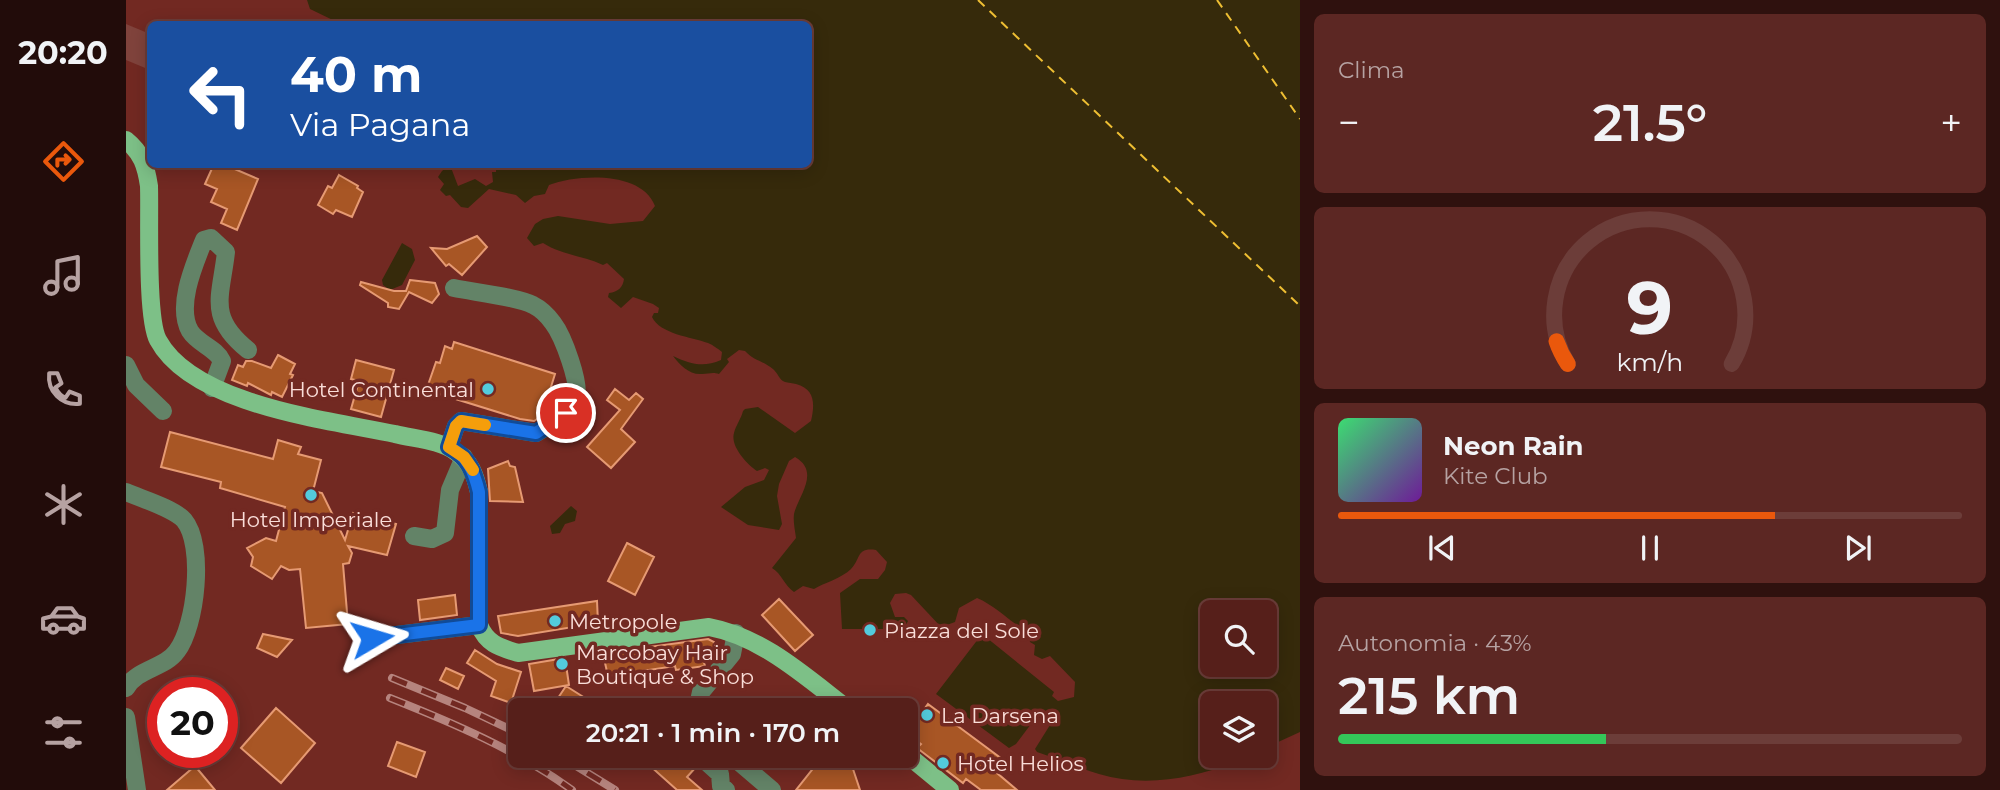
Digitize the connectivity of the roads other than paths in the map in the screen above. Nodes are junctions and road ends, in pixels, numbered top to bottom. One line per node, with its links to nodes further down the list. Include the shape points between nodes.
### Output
1 (126, 140): 5 (main road, via 139,150 149,186 152,313 157,338 171,358)
2 (454, 288): 7 (street, via 531,303 543,311 563,343 578,388 566,413 536,433 461,421 456,426)
3 (248, 350): 5 (street, via 222,323 218,306 226,252 211,238 204,240 186,302 186,320 190,331 222,361)
4 (126, 365): 6 (street, via 136,385)
5 (212, 388): 7 (main road)
6 (163, 411)
7 (456, 452): 9 (street, via 445,533 432,539); 10 (main road, via 474,471 479,492)
8 (126, 492): 13 (street, via 176,513 186,522 197,572 188,630 177,652 132,677)
9 (414, 536)
10 (479, 625): 11 (main road, via 485,639 518,653 709,627); 12 (street)
11 (736, 633): 14 (street, via 732,654); 15 (main road)
12 (372, 638)
13 (126, 688)
14 (699, 698)
15 (833, 698)
16 (126, 718): 21 (street)
17 (918, 764): 23 (main road)
18 (711, 768): 20 (street)
19 (746, 768): 22 (street)
20 (723, 782)
21 (137, 790)
22 (772, 790)
23 (950, 790)

